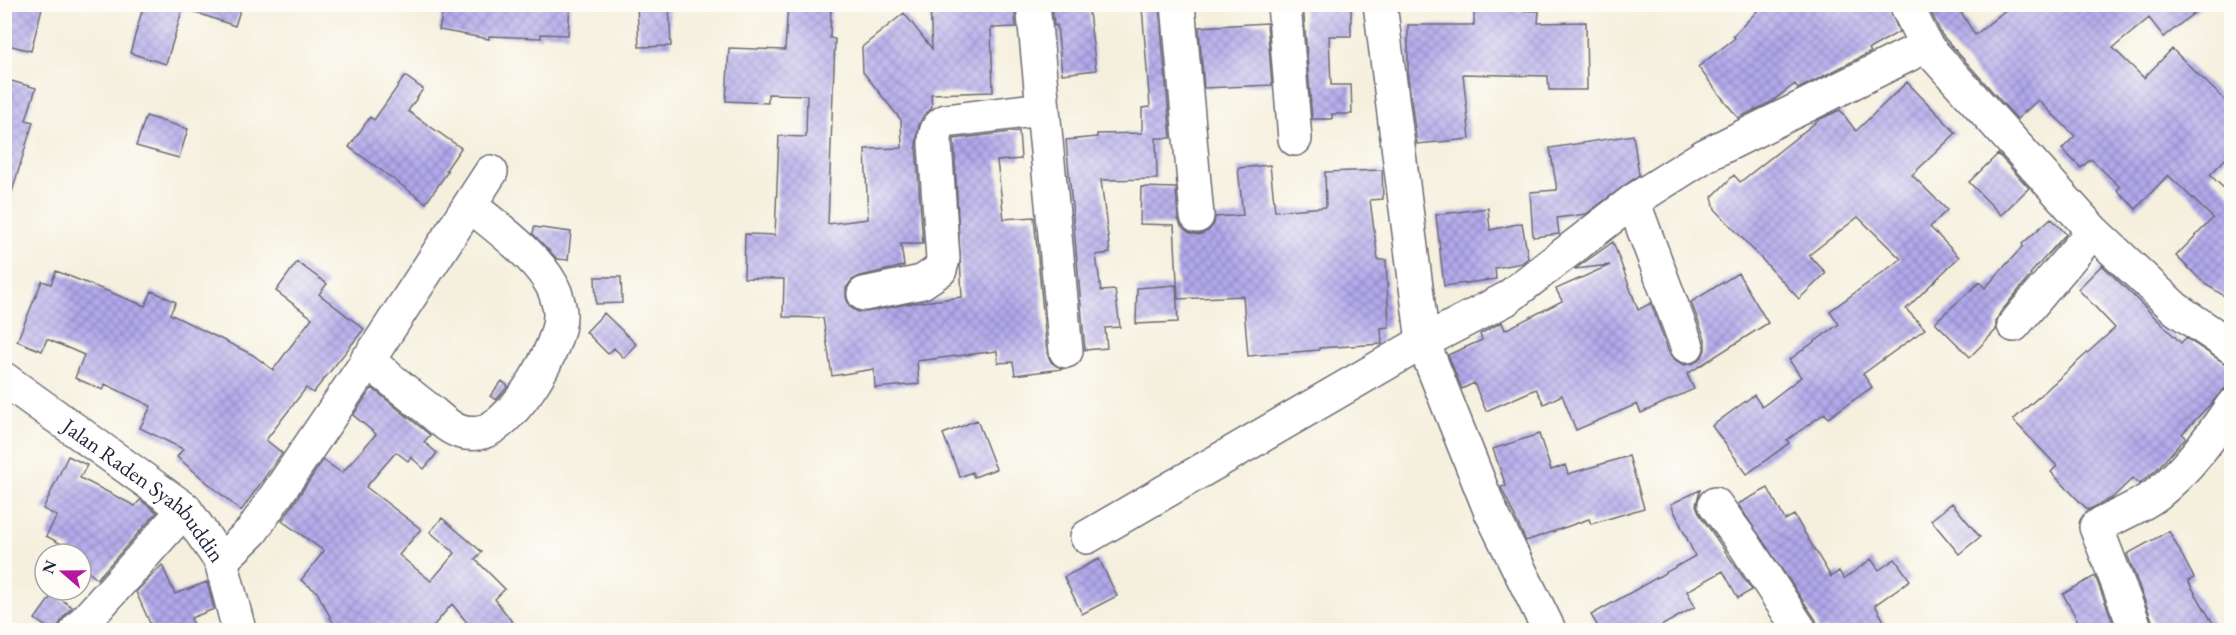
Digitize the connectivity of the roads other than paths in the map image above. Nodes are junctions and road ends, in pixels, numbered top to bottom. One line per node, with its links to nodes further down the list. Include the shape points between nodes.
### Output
1 (1033, 4): 7 (street)
2 (1178, 4): 12 (street)
3 (1284, 4): 8 (street)
4 (1380, 4): 16 (street)
5 (1906, 4): 6 (street)
6 (1926, 46): 10 (street, via 1704,156); 13 (street)
7 (1042, 110): 14 (street, via 946,121 938,126 935,144 943,259 940,270 922,282); 19 (street)
8 (1295, 138)
9 (491, 172): 11 (street)
10 (1633, 201): 16 (street, via 1506,299); 17 (street)
11 (470, 205): 20 (street); 20 (street, via 519,246 554,291 559,327 538,376 501,420 473,434 453,429)
12 (1197, 216)
13 (2093, 231): 15 (street); 18 (street, via 2176,309)
14 (864, 294)
15 (2014, 324)
16 (1423, 342): 25 (street); 29 (street, via 1490,510)
17 (1688, 346)
18 (2232, 347)
19 (1066, 351)
20 (367, 360): 26 (street, via 252,531)
21 (4, 379): 24 (street, Jalan Raden Syahbuddin)
22 (2232, 406): 31 (street, via 2206,444 2156,495 2096,527)
23 (1715, 504): 30 (street)
24 (185, 509): 26 (street, Jalan Raden Syahbuddin); 27 (street)
25 (1087, 537)
26 (221, 561): 28 (street, Jalan Raden Syahbuddin)
27 (77, 630)
28 (239, 630)
29 (1549, 630)
30 (1800, 630)
31 (2136, 630)

